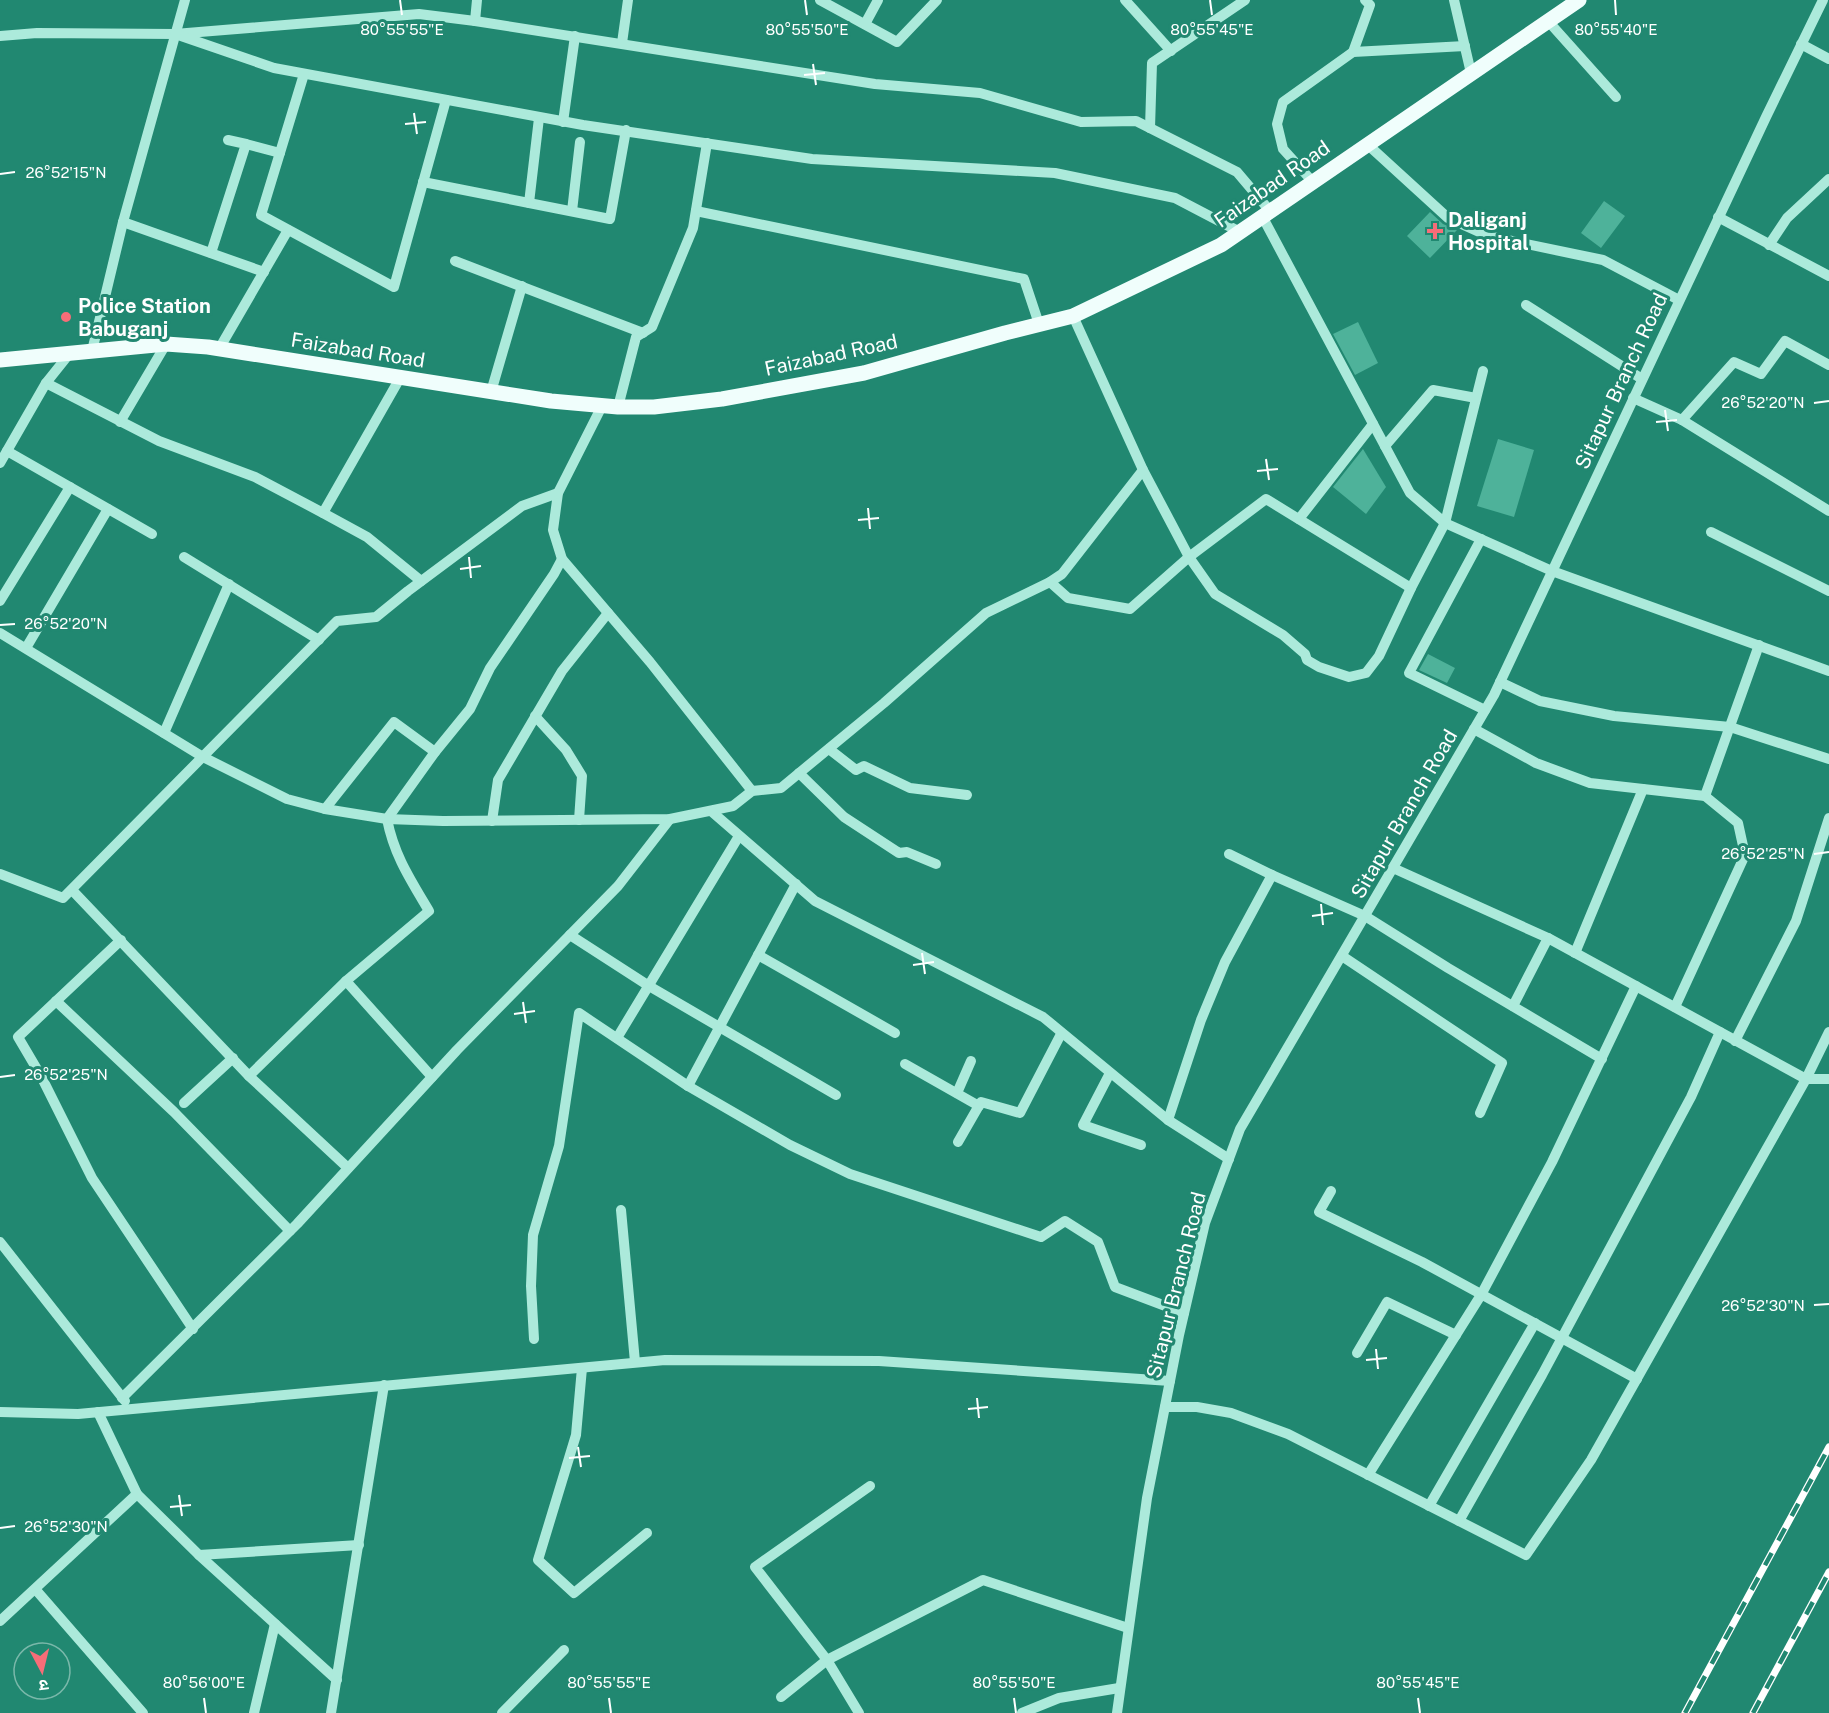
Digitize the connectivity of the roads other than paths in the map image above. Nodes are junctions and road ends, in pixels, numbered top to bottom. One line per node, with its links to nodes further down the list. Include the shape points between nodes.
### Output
1 (185, 0): 16 (street)
2 (477, 0): 13 (street)
3 (628, 0): 19 (street)
4 (820, 0): 15 (street)
5 (878, 0): 15 (street)
6 (937, 0): 15 (street, via 897,42)
7 (1125, 0): 22 (street)
8 (1245, 0): 22 (street)
9 (1365, 0): 23 (street, via 1370,5)
10 (1454, 0): 21 (street)
11 (1579, 0): 14 (main road, Faizabad Road)
12 (1823, 0): 20 (street, Sitapur Branch Road)
13 (475, 21): 16 (street, via 419,14); 18 (street)
14 (1548, 21): 25 (main road, Faizabad Road); 27 (street)
15 (865, 24)
16 (176, 34): 17 (street); 26 (street, via 274,68); 47 (street)
17 (0, 36)
18 (575, 36): 19 (street); 30 (street)
19 (622, 44): 31 (street, via 875,84 980,93 1081,122 1136,121)
20 (1802, 44): 24 (street); 46 (street, Sitapur Branch Road)
21 (1465, 46): 23 (street); 25 (street)
22 (1171, 51): 31 (street, via 1152,63)
23 (1353, 52): 40 (street, via 1283,102 1277,124 1283,149)
24 (1829, 59)
25 (1471, 73): 37 (main road, Faizabad Road)
26 (304, 74): 28 (street); 38 (street)
27 (1616, 97)
28 (446, 100): 29 (street); 41 (street)
29 (539, 118): 30 (street); 42 (street)
30 (563, 122): 32 (street)
31 (1150, 128): 45 (street, via 1237,172)
32 (626, 130): 35 (street); 43 (street, via 610,219)
33 (228, 140): 36 (street)
34 (580, 142): 43 (street)
35 (707, 143): 44 (street); 49 (street, via 812,159 1055,174 1175,198)
36 (246, 144): 38 (street); 51 (street)
37 (1367, 144): 40 (main road, Faizabad Road); 56 (street, via 1448,218 1488,236 1603,260)
38 (280, 153): 48 (street, via 261,215)
39 (1829, 179): 50 (street, via 1787,219)
40 (1312, 181): 45 (main road, Faizabad Road)
41 (423, 182): 42 (street); 48 (street, via 394,286)
42 (529, 203): 43 (street)
43 (572, 211)
44 (696, 211): 59 (street, via 1024,279); 60 (street, via 693,228 652,327)
45 (1266, 213): 49 (main road, Faizabad Road); 77 (street)
46 (1718, 217): 50 (street); 56 (street, Sitapur Branch Road)
47 (123, 222): 51 (street); 63 (street)
48 (288, 230): 53 (street)
49 (1240, 232): 58 (main road, Faizabad Road, via 1221,245)
50 (1769, 245): 54 (street)
51 (211, 254): 53 (street)
52 (455, 261): 55 (street)
53 (264, 272): 62 (street)
54 (1829, 276)
55 (522, 286): 60 (street); 71 (street)
56 (1679, 300): 69 (street, Sitapur Branch Road)
57 (1526, 305): 69 (street)
58 (1073, 316): 59 (main road, Faizabad Road); 81 (street)
59 (1040, 324): 74 (main road, Faizabad Road, via 864,373 722,399 654,407)
60 (642, 333): 74 (street, via 636,337)
61 (166, 344): 62 (main road, Faizabad Road); 63 (main road, Faizabad Road); 76 (street)
62 (219, 349): 68 (main road, Faizabad Road)
63 (92, 351): 64 (main road, Faizabad Road)
64 (70, 353): 65 (main road, Faizabad Road); 70 (street)
65 (0, 360)
66 (1829, 365): 75 (street, via 1785,341 1761,374 1734,362)
67 (1483, 371): 72 (street)
68 (400, 378): 71 (main road, Faizabad Road); 86 (street)
69 (1642, 379): 73 (street, Sitapur Branch Road)
70 (46, 384): 76 (street); 79 (street)
71 (491, 392): 74 (main road, Faizabad Road)
72 (1476, 398): 78 (street, via 1433,390); 88 (street)
73 (1633, 398): 75 (street); 95 (street, Sitapur Branch Road)
74 (610, 407): 83 (street)
75 (1682, 420): 85 (street)
76 (120, 422): 86 (street, via 255,477)
77 (1373, 424): 78 (street); 87 (street)
78 (1385, 446): 88 (street, via 1410,493)
79 (7, 451): 80 (street); 82 (street)
80 (0, 463)
81 (1143, 470): 93 (street); 97 (street, via 1062,574)
82 (70, 487): 84 (street); 101 (street)
83 (558, 493): 94 (street, via 553,530); 96 (street, via 522,506)
84 (108, 508): 90 (street); 106 (street)
85 (1829, 510)
86 (323, 513): 96 (street, via 367,537)
87 (1299, 519): 93 (street, via 1266,499); 99 (street)
88 (1445, 523): 91 (street); 99 (street)
89 (1711, 532): 100 (street)
90 (152, 534)
91 (1481, 539): 95 (street); 109 (street, via 1409,673)
92 (184, 557): 98 (street)
93 (1189, 557): 97 (street, via 1130,609 1068,598); 99 (street, via 1215,594 1289,639 1307,660 1349,677 1366,674 1379,656)
94 (562, 559): 102 (street); 115 (street, via 490,668 470,709)
95 (1552, 571): 105 (street); 108 (street, Sitapur Branch Road)
96 (421, 581): 104 (street, via 376,616 337,621)
97 (1050, 582): 114 (street, via 986,613)
98 (229, 584): 104 (street); 113 (street)
99 (1411, 588)
100 (1829, 591)
101 (0, 601)
102 (608, 614): 110 (street, via 562,671); 120 (street)
103 (0, 633): 106 (street)
104 (319, 640): 116 (street)
105 (1759, 645): 107 (street); 111 (street)
106 (26, 648): 113 (street)
107 (1829, 671)
108 (1500, 682): 109 (street, Sitapur Branch Road); 111 (street, via 1540,701 1614,716)
109 (1485, 710): 112 (street, Sitapur Branch Road)
110 (535, 716): 128 (street, via 566,750 582,776); 129 (street, via 498,780)
111 (1730, 727): 117 (street); 122 (street)
112 (1474, 729): 119 (street, via 1536,763 1590,783); 133 (street, Sitapur Branch Road)
113 (164, 733): 116 (street)
114 (829, 749): 118 (street); 121 (street, via 856,770 864,766 910,788)
115 (435, 752): 123 (street, via 394,722); 126 (street)
116 (203, 757): 123 (street, via 287,800); 137 (street)
117 (1829, 759)
118 (799, 773): 120 (street, via 781,788); 132 (street, via 862,829 899,853 907,852)
119 (1643, 789): 122 (street); 142 (street)
120 (752, 791): 124 (street, via 733,806)
121 (966, 795)
122 (1705, 796): 150 (street, via 1738,823 1745,855)
123 (325, 809): 126 (street)
124 (711, 811): 127 (street); 130 (street)
125 (1829, 818): 157 (street, via 1796,921)
126 (387, 819): 129 (street); 145 (street, via 400,864 429,911)
127 (670, 819): 128 (street); 139 (street, via 618,886)
128 (579, 820): 129 (street)
129 (492, 821)
130 (739, 836): 136 (street); 146 (street)
131 (1229, 854): 134 (street)
132 (936, 864)
133 (1393, 868): 138 (street, Sitapur Branch Road); 140 (street)
134 (1272, 875): 138 (street); 173 (street, via 1225,962)
135 (2, 877): 137 (street, via 63,898)
136 (796, 884): 143 (street); 155 (street, via 815,901 1043,1017)
137 (72, 890): 141 (street)
138 (1365, 916): 144 (street, Sitapur Branch Road); 149 (street)
139 (570, 935): 146 (street); 164 (street)
140 (1548, 938): 142 (street); 149 (street)
141 (121, 940): 148 (street); 158 (street)
142 (1575, 953): 147 (street)
143 (758, 955): 151 (street); 154 (street)
144 (1342, 956): 172 (street, via 1502,1063); 176 (street, Sitapur Branch Road, via 1240,1129)
145 (346, 981): 163 (street); 164 (street)
146 (649, 986): 151 (street); 156 (street)
147 (1636, 986): 150 (street); 159 (street)
148 (56, 1001): 180 (street, via 174,1112); 185 (street, via 18,1037 92,1178)
149 (1513, 1006): 159 (street)
150 (1675, 1007): 152 (street)
151 (719, 1027): 167 (street); 169 (street)
152 (1720, 1032): 157 (street); 187 (street, via 1691,1097)
153 (1829, 1032): 165 (street)
154 (895, 1033)
155 (1061, 1034): 162 (street); 171 (street, via 1020,1113 981,1102)
156 (617, 1038): 167 (street); 188 (street, via 579,1013 559,1146 533,1235)
157 (1734, 1041): 165 (street)
158 (233, 1058): 163 (street); 170 (street)
159 (1602, 1059): 182 (street)
160 (971, 1061): 168 (street)
161 (905, 1064): 168 (street)
162 (1110, 1073): 173 (street); 175 (street, via 1083,1125)
163 (249, 1076): 177 (street)
164 (432, 1077): 177 (street)
165 (1806, 1079): 166 (street); 192 (street)
166 (1829, 1079)
167 (688, 1086): 183 (street, via 790,1145 850,1174 1041,1237 1065,1221 1098,1242 1115,1287)
168 (957, 1093): 171 (street)
169 (836, 1095)
170 (184, 1103)
171 (979, 1106): 174 (street)
172 (1480, 1113)
173 (1168, 1120): 176 (street)
174 (958, 1142)
175 (1141, 1145)
176 (1229, 1159): 183 (street, Sitapur Branch Road, via 1205,1222)
177 (348, 1168): 180 (street)
178 (1331, 1191): 182 (street, via 1319,1212)
179 (621, 1210): 190 (street)
180 (290, 1231): 185 (street)
181 (0, 1242): 195 (street)
182 (1481, 1294): 184 (street); 186 (street)
183 (1184, 1312): 193 (street, Sitapur Branch Road)
184 (1535, 1323): 187 (street); 203 (street)
185 (193, 1329): 195 (street)
186 (1456, 1335): 189 (street, via 1387,1302); 200 (street)
187 (1562, 1338): 192 (street); 204 (street)
188 (534, 1339)
189 (1357, 1353)
190 (635, 1362): 191 (street); 193 (street, via 879,1361)
191 (582, 1368): 194 (street); 205 (street, via 576,1435 538,1560 574,1593)
192 (1637, 1379): 204 (street, via 1591,1460 1526,1555)
193 (1170, 1381): 196 (street, Sitapur Branch Road)
194 (384, 1385): 197 (street); 206 (street)
195 (122, 1398): 197 (street)
196 (1165, 1407): 200 (street, via 1231,1413 1288,1434); 211 (street, Sitapur Branch Road)
197 (131, 1409): 199 (street)
198 (0, 1412): 199 (street)
199 (98, 1412): 202 (street)
200 (1368, 1474): 203 (street)
201 (870, 1486): 213 (street, via 755,1567)
202 (137, 1494): 207 (street); 208 (street)
203 (1429, 1506): 204 (street)
204 (1459, 1521)
205 (647, 1533)
206 (358, 1545): 207 (street); 214 (street)
207 (199, 1555): 210 (street)
208 (36, 1590): 209 (street); 217 (street)
209 (0, 1621)
210 (275, 1624): 214 (street); 218 (street)
211 (1128, 1628): 213 (street, via 983,1580); 215 (street, Sitapur Branch Road)
212 (564, 1650): 220 (street)
213 (827, 1660): 216 (street); 221 (street)
214 (337, 1680): 219 (street)
215 (1119, 1688): 222 (street, via 1059,1698); 223 (street, Sitapur Branch Road)
216 (781, 1697)
217 (143, 1713)
218 (254, 1713)
219 (332, 1713)
220 (502, 1713)
221 (859, 1713)
222 (1022, 1713)
223 (1117, 1713)

